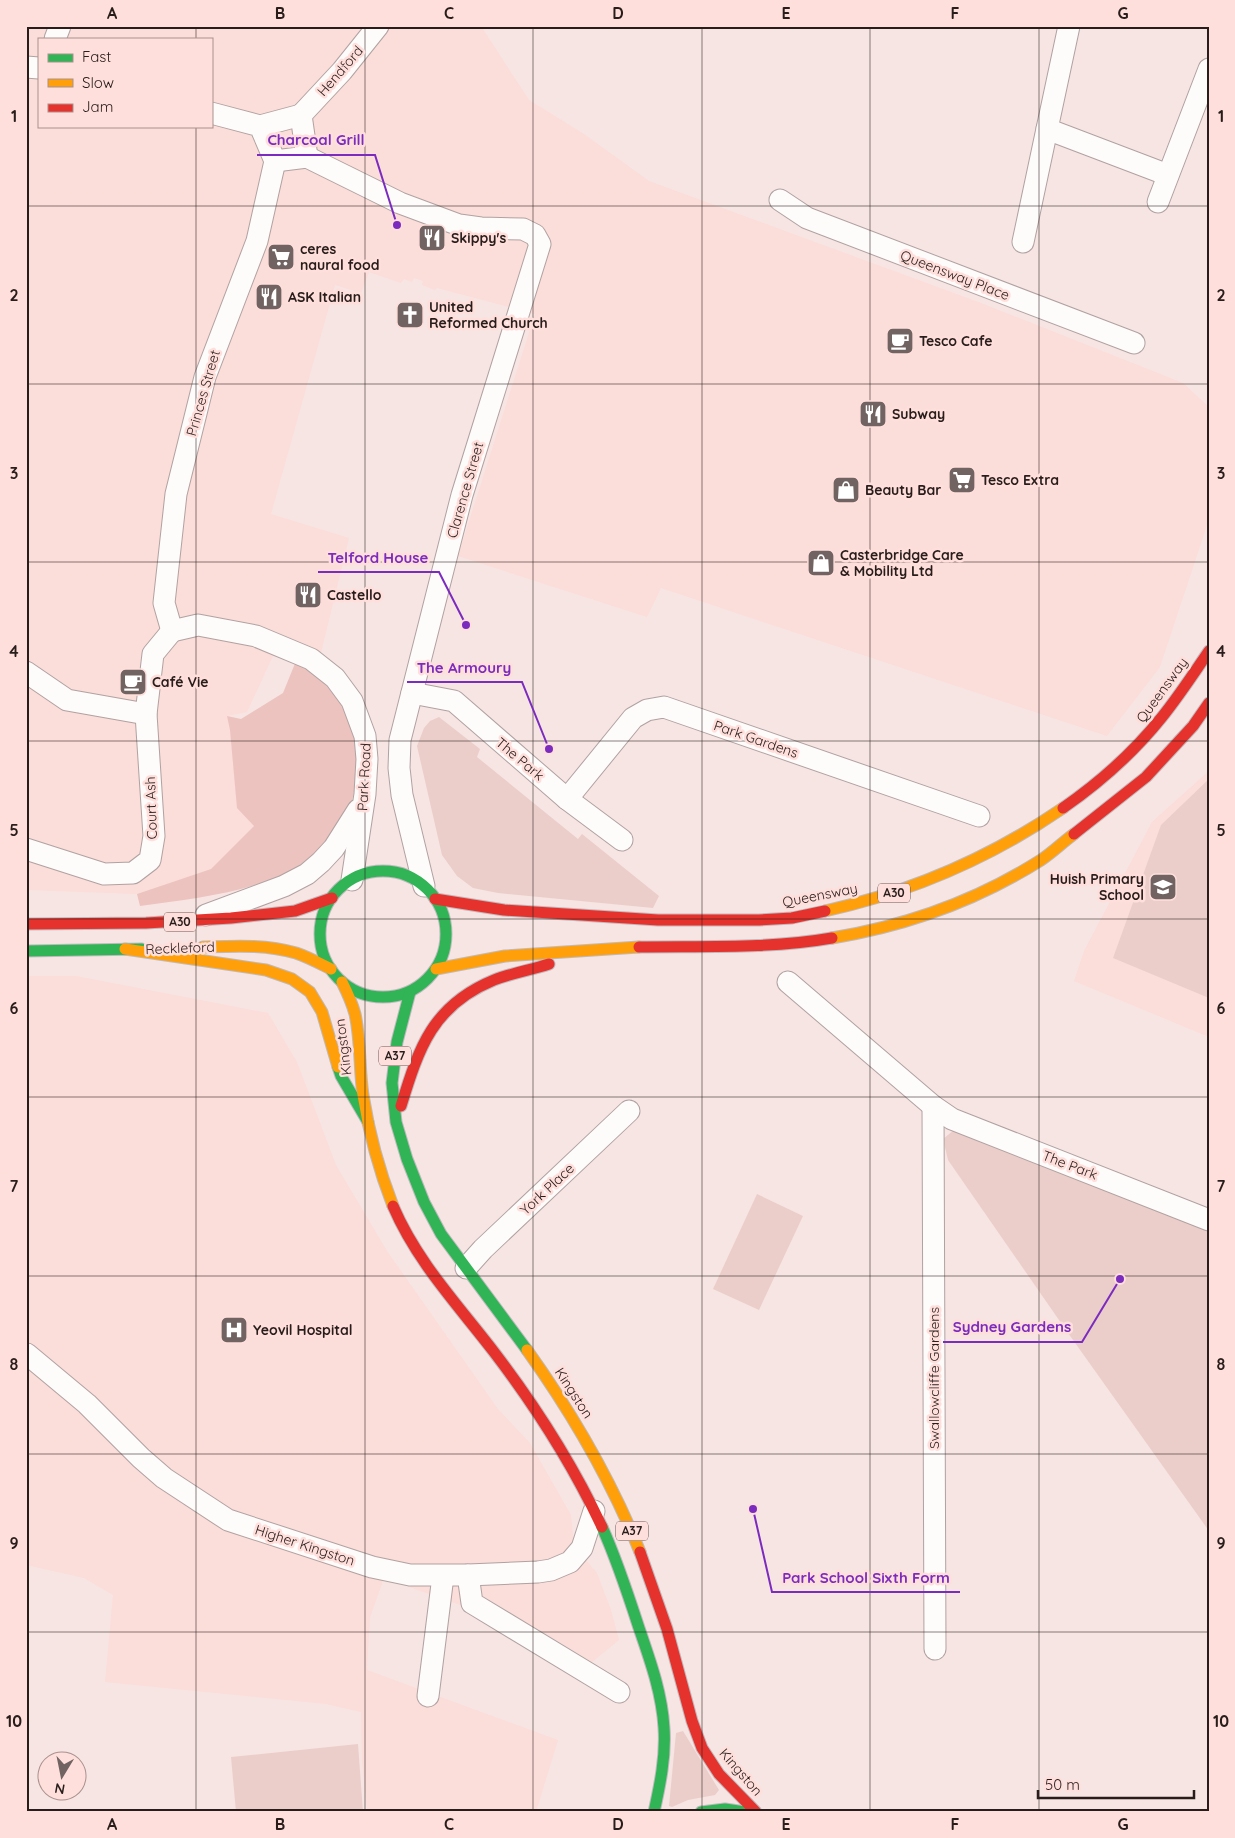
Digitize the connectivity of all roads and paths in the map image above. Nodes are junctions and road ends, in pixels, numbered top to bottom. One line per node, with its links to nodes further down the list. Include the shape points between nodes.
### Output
1 (60, 26): 4 (street)
2 (378, 26): 7 (street, Hendford)
3 (1069, 26): 9 (street)
4 (55, 38)
5 (1209, 69): 12 (street)
6 (212, 113): 8 (street)
7 (301, 115): 8 (street); 10 (street)
8 (260, 126): 11 (street)
9 (1048, 129): 12 (street); 15 (street)
10 (307, 157): 11 (street); 20 (street, Clarence Street, via 400,203 460,225 523,230 535,235 540,244 462,495)
11 (275, 160): 17 (street, Princes Street, via 257,241 204,377 176,494 164,603)
12 (1168, 176): 14 (street)
13 (780, 200): 16 (street, Queensway Place, via 806,218)
14 (1158, 202)
15 (1023, 242)
16 (1134, 343)
17 (172, 631): 22 (street, Court Ash, via 153,654); 23 (street, Park Road, via 198,625 256,636 311,659 335,678 352,702 365,736)
18 (1209, 651): 29 (main road, Queensway / A30, via 1148,735 1102,778 1045,821 963,868 880,898 809,915 757,921 616,919 492,909)
19 (26, 672): 22 (street, via 67,700)
20 (412, 693): 24 (street, The Park, via 454,701); 29 (street, Clarence Street, via 400,740 399,768 402,795)
21 (1209, 704): 34 (main road, A30, via 1146,777 1042,859 951,906 868,932 814,941)
22 (146, 714): 27 (street, Court Ash, via 154,836 150,860 133,873 104,874)
23 (365, 798): 28 (street, Park Road); 31 (street, Reckleford, via 334,848 307,874)
24 (567, 799): 25 (street, Park Gardens, via 633,718 647,710 664,707); 26 (street, The Park)
25 (979, 816)
26 (622, 840)
27 (26, 849)
28 (352, 880): 29 (main road, via 369,873 389,872 407,876); 30 (main road)
29 (430, 892): 37 (main road, via 443,913 446,929 446,945)
30 (332, 898): 31 (main road, Reckleford / A30, via 295,911); 36 (main road, via 321,926 324,955)
31 (190, 922): 32 (main road, Reckleford / A30)
32 (26, 924)
33 (125, 949): 35 (main road, Reckleford / A30); 36 (main road, Reckleford / A30, via 278,948); 44 (main road, via 266,970 302,986 310,992 322,1012 341,1076)
34 (593, 949): 37 (main road, A30, via 505,956); 43 (main road, via 494,979 453,1003 440,1015 421,1045)
35 (26, 950)
36 (331, 969): 38 (main road)
37 (436, 969): 40 (main road)
38 (342, 982): 40 (main road, via 354,990 382,998); 44 (main road, Kingston / A37, via 357,1022)
39 (788, 982): 41 (street, The Park)
40 (410, 992): 43 (main road, Kingston / A37, via 392,1074)
41 (933, 1106): 45 (street, The Park, via 952,1119); 52 (street, Swallowcliffe Gardens)
42 (630, 1111): 46 (street, York Place)
43 (397, 1121): 46 (main road, Kingston / A37, via 421,1198 441,1234)
44 (369, 1124): 49 (main road, Kingston / A37, via 394,1210 413,1243 527,1397)
45 (1209, 1220)
46 (466, 1268): 58 (main road, Kingston / A37, via 542,1370 596,1456 642,1554 703,1748 717,1772)
47 (26, 1352): 48 (street); 51 (street, Higher Kingston, via 87,1404 164,1478 228,1520 372,1567 410,1575)
48 (26, 1359)
49 (594, 1511): 50 (street, Higher Kingston, via 582,1548 570,1562 538,1572); 55 (main road, Kingston / A37, via 625,1585 656,1678 664,1719 664,1756)
50 (468, 1575): 51 (street, Higher Kingston); 53 (street, via 472,1603 605,1673)
51 (443, 1576): 54 (street)
52 (935, 1649)
53 (619, 1692)
54 (428, 1696)
55 (654, 1812)
56 (701, 1812): 57 (main road, via 725,1808)
57 (745, 1812)
58 (756, 1812)

